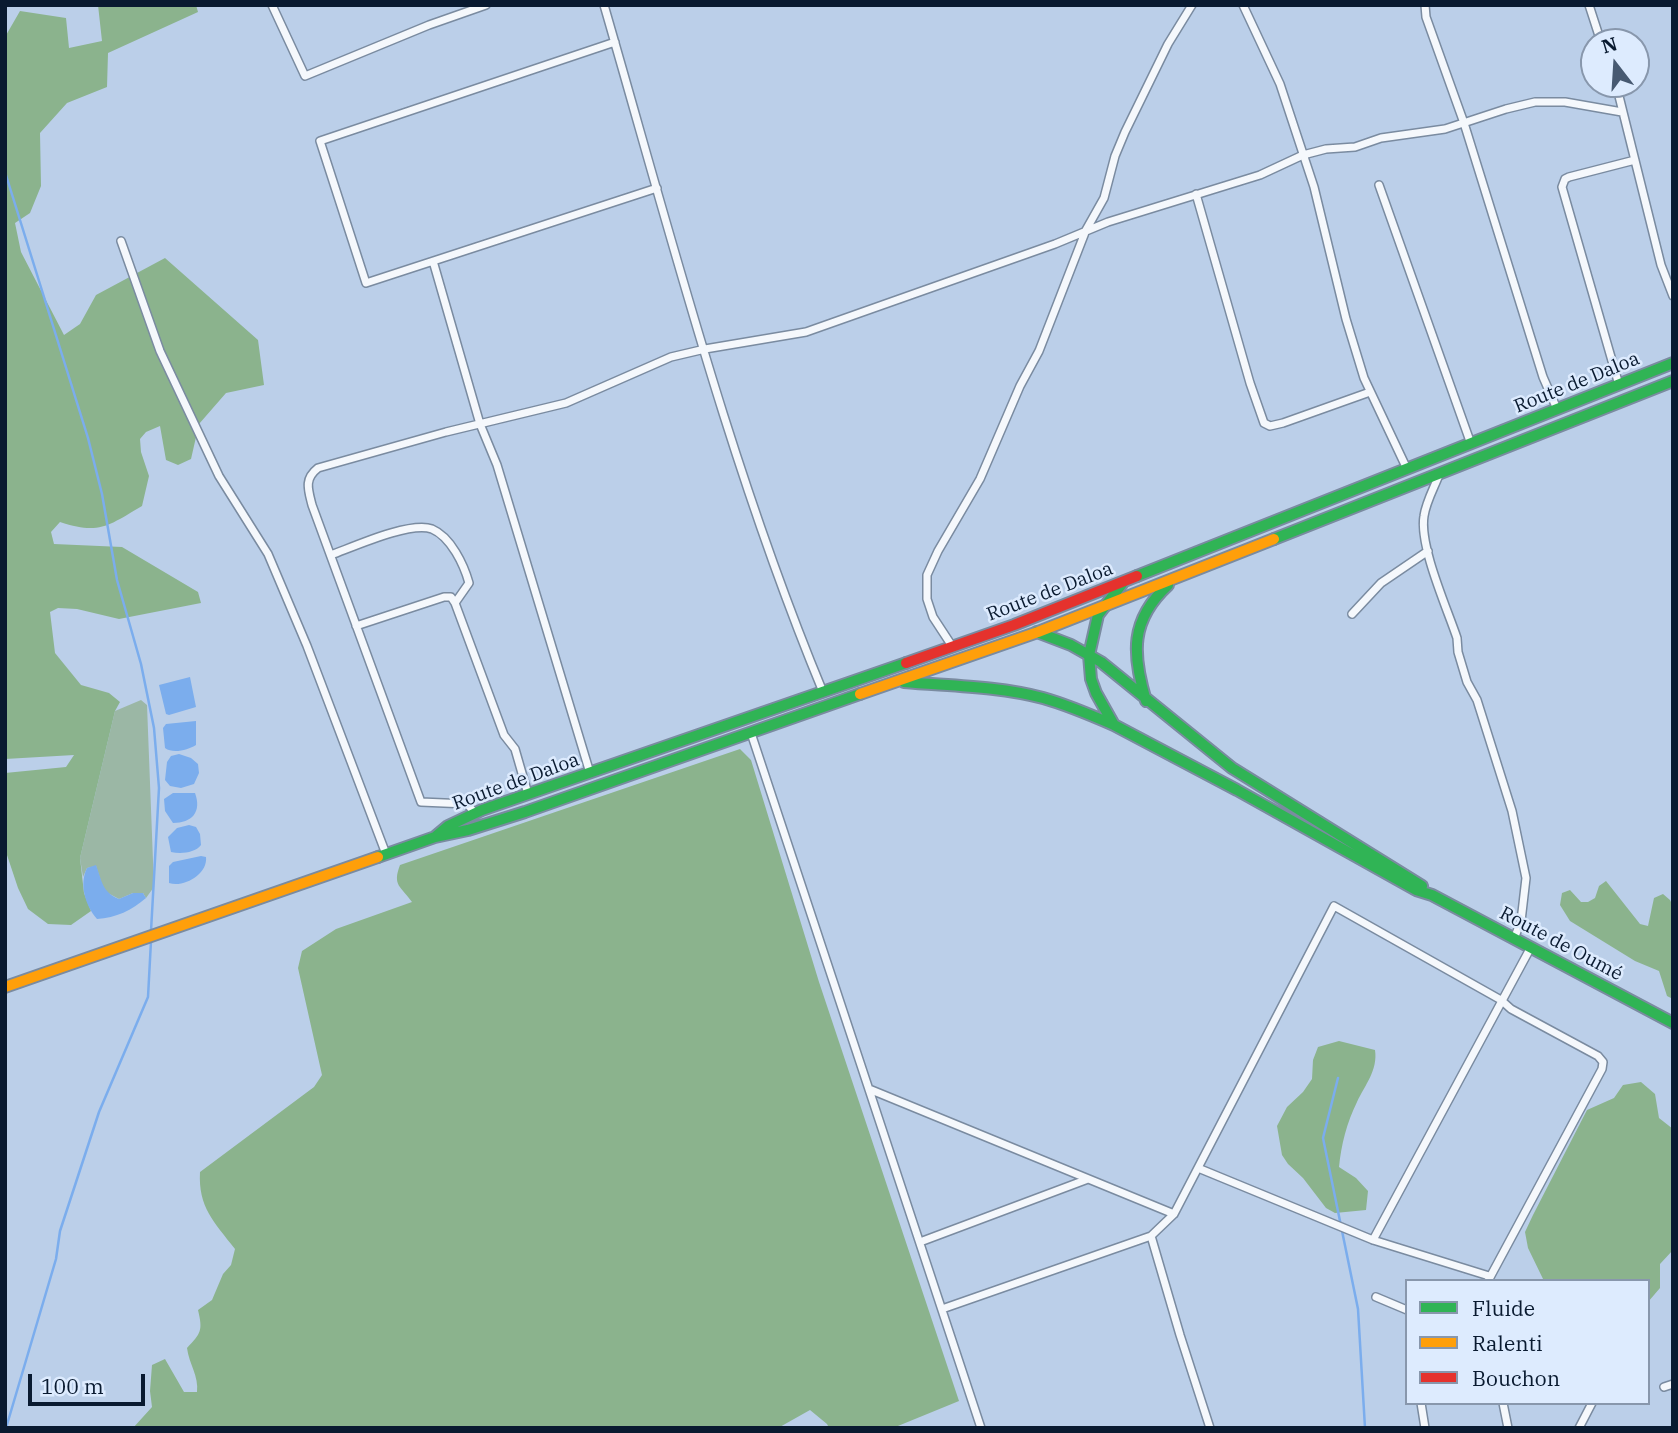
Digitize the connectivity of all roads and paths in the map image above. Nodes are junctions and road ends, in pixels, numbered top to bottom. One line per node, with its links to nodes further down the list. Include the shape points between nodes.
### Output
1 (272, 5): 2 (street, via 305,76)
2 (486, 5)
3 (604, 5): 9 (street)
4 (1192, 5): 18 (street, via 1125,132 1104,198)
5 (1242, 5): 13 (street, via 1280,84)
6 (1425, 5): 12 (street)
7 (1590, 5): 8 (street)
8 (1597, 28)
9 (615, 42): 16 (street); 20 (street, via 320,141 366,283)
10 (1619, 98): 11 (street)
11 (1622, 112): 12 (street, via 1535,102); 14 (street)
12 (1464, 123): 13 (street); 27 (street)
13 (1303, 155): 17 (street, via 1261,176); 26 (street)
14 (1635, 160): 21 (street); 25 (street, via 1569,177 1562,187)
15 (1379, 185): 29 (street)
16 (657, 188): 20 (street); 22 (street)
17 (1196, 194): 18 (street); 26 (street, via 1264,423 1283,423)
18 (1086, 230): 22 (street, via 806,332); 42 (street, via 1049,327 980,479 927,575 933,617)
19 (121, 241): 53 (street, via 170,373 219,476 268,554)
20 (433, 261): 28 (street)
21 (1673, 296)
22 (705, 349): 28 (street, via 639,369 566,403); 45 (street, via 743,478)
23 (1673, 363): 25 (main road, Route de Daloa)
24 (1673, 380): 31 (main road, Route de Daloa)
25 (1619, 385): 27 (main road, Route de Daloa)
26 (1370, 392): 30 (street)
27 (1557, 409): 29 (main road, Route de Daloa)
28 (480, 424): 33 (street, via 325,464 310,474 307,487); 49 (street, via 497,465)
29 (1471, 444): 30 (main road, Route de Daloa)
30 (1408, 470): 35 (main road, Route de Daloa)
31 (1439, 474): 32 (street, via 1424,515); 34 (main road, Route de Daloa)
32 (1428, 551): 38 (street, via 1381,583); 55 (street, via 1512,811 1526,878)
33 (331, 555): 36 (street, via 397,531 432,529 452,549 469,583); 40 (street)
34 (1178, 578): 37 (main road, Route de Daloa); 46 (main road, via 1157,593 1137,632 1136,664)
35 (1122, 584): 37 (main road); 39 (main road, Route de Daloa)
36 (455, 603): 40 (street, via 444,597); 50 (street, via 504,735 515,749)
37 (1103, 607): 41 (main road, Route de Daloa); 43 (main road)
38 (1352, 614)
39 (1014, 625): 41 (main road); 42 (main road, Route de Daloa)
40 (356, 626): 51 (street, via 421,802 467,804)
41 (1038, 632): 43 (main road); 44 (main road, Route de Daloa)
42 (953, 647): 45 (main road, Route de Daloa)
43 (1089, 655): 46 (main road); 47 (main road, via 1096,693)
44 (895, 682): 47 (main road, via 969,686 1041,697); 48 (main road, Route de Daloa)
45 (823, 693): 49 (main road, Route de Daloa)
46 (1146, 701): 54 (main road, via 1232,768)
47 (1114, 724): 54 (main road)
48 (751, 733): 52 (main road, Route de Daloa, via 468,830); 60 (street)
49 (590, 774): 50 (main road, Route de Daloa)
50 (528, 794): 51 (main road, Route de Daloa)
51 (475, 813): 52 (main road, Route de Daloa)
52 (435, 837): 53 (main road)
53 (386, 854): 57 (main road)
54 (1432, 895): 55 (main road, Route de Oumé)
55 (1514, 939): 56 (main road, Route de Oumé)
56 (1531, 947): 58 (street); 59 (main road, Route de Oumé)
57 (5, 987)
58 (1501, 1000): 61 (street, via 1334,906); 65 (street); 67 (street, via 1603,1062)
59 (1673, 1024)
60 (869, 1089): 62 (street); 66 (street)
61 (1198, 1168): 63 (street); 65 (street)
62 (1088, 1180): 63 (street); 66 (street)
63 (1174, 1214): 64 (street)
64 (1151, 1236): 69 (street); 77 (street)
65 (1373, 1240): 67 (street)
66 (920, 1242): 69 (street)
67 (1488, 1278)
68 (1376, 1297): 70 (street)
69 (942, 1309): 76 (street)
70 (1405, 1309)
71 (1673, 1384): 72 (street)
72 (1664, 1387)
73 (1421, 1405): 78 (street)
74 (1503, 1405): 79 (street)
75 (1591, 1405): 80 (street)
76 (981, 1428)
77 (1210, 1428)
78 (1425, 1428)
79 (1508, 1428)
80 (1579, 1428)

